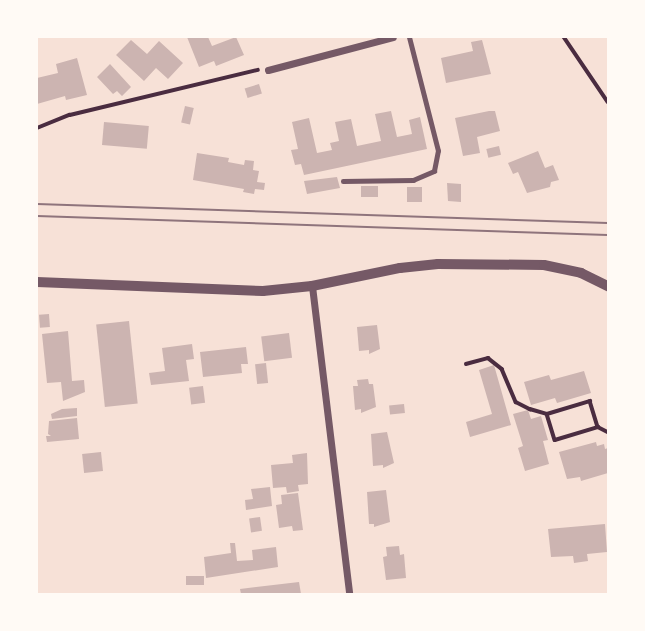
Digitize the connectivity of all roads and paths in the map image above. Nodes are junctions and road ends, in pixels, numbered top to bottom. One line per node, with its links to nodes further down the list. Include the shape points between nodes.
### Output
1 (393, 37): 4 (street)
2 (410, 37): 7 (lane, via 438,151 434,171 413,180)
3 (564, 37): 5 (path)
4 (268, 70): 6 (path, via 250,70 96,108)
5 (608, 102)
6 (37, 128)
7 (343, 181)
8 (37, 282): 9 (street, via 263,291)
9 (312, 286): 10 (street, via 438,264 544,265 581,273); 15 (street)
10 (608, 286)
11 (466, 364): 12 (path, via 488,358 502,369 516,402)
12 (547, 414): 13 (path, via 555,440); 13 (path, via 590,401)
13 (598, 428): 14 (path)
14 (608, 432)
15 (349, 594)

